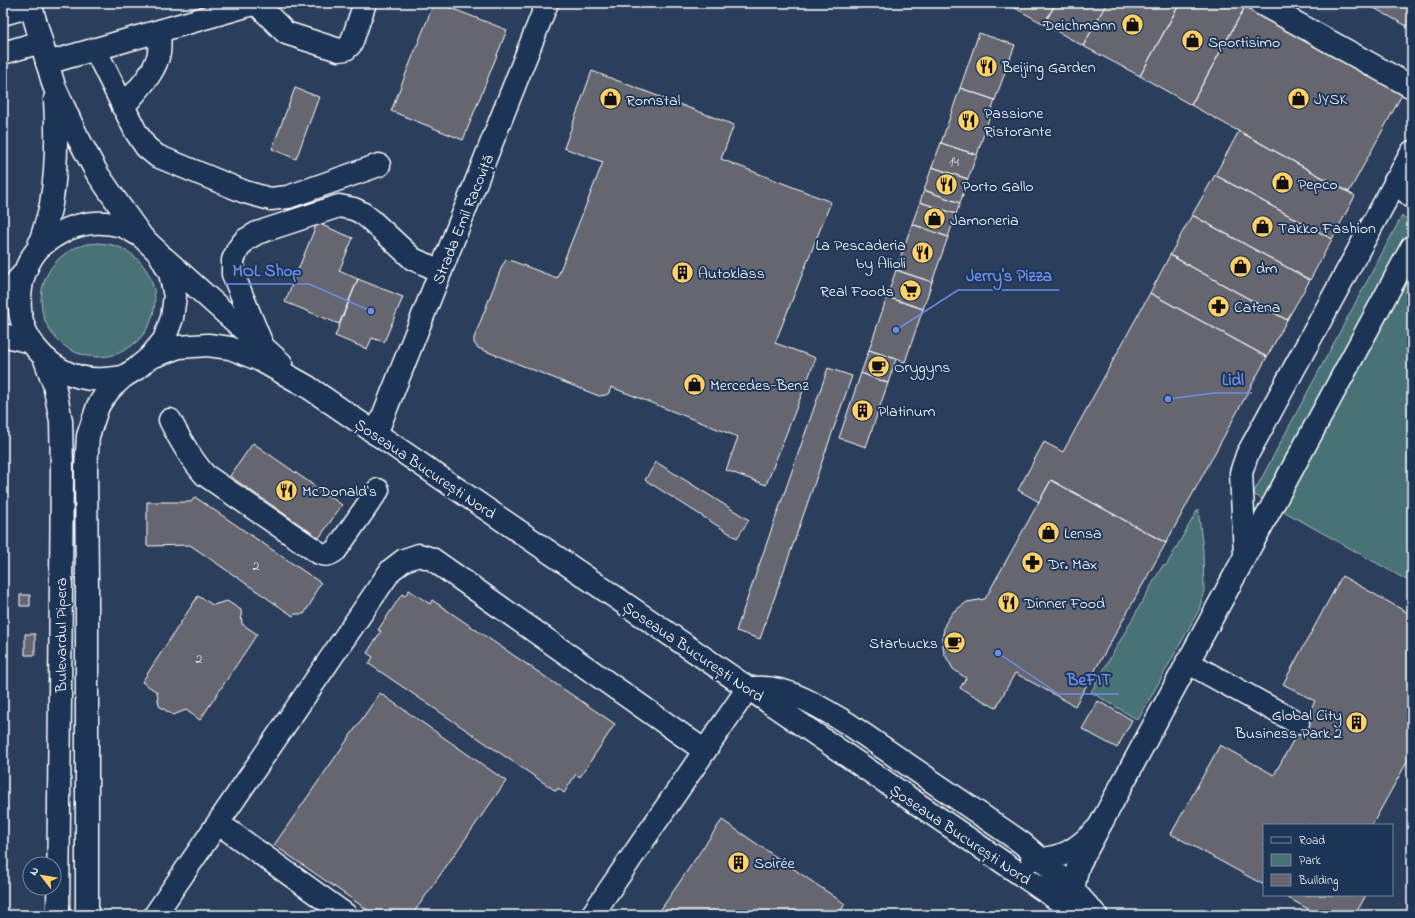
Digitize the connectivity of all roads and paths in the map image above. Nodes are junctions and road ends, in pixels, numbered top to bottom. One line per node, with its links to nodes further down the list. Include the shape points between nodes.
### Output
1 (257, 3): 2 (main road, via 286,32 339,50 346,49 351,44); 7 (main road)
2 (365, 3)
3 (547, 3): 23 (main road, Strada Emil Racoviță)
4 (1260, 3): 13 (main road)
5 (30, 5): 6 (main road); 8 (main road, Bulevardul Pipera)
6 (3, 14)
7 (160, 31): 9 (main road); 14 (main road, via 159,53 152,69)
8 (41, 42): 10 (main road); 11 (main road, Bulevardul Pipera)
9 (94, 49): 11 (main road); 14 (main road)
10 (3, 53)
11 (47, 63): 12 (main road, Bulevardul Pipera)
12 (54, 86): 19 (main road, Bulevardul Pipera, via 97,173); 21 (main road, Bulevardul Pipera, via 56,162 51,205)
13 (1412, 87)
14 (123, 106): 16 (main road, via 146,147 157,156 245,192 270,199 288,197)
15 (1412, 152): 17 (main road)
16 (379, 165)
17 (1395, 181): 18 (main road); 35 (main road, via 1248,455 1242,474)
18 (1412, 197)
19 (142, 237): 21 (main road, Bulevardul Pipera, via 122,226 100,222 76,225 56,234); 22 (main road, Bulevardul Pipera)
20 (1412, 247): 35 (main road)
21 (38, 249): 24 (main road, Bulevardul Pipera)
22 (159, 253): 27 (main road, Șoseaua București Nord); 29 (main road, Bulevardul Pipera, via 170,273 175,296 172,318 164,340)
23 (441, 271): 27 (main road, via 413,259 371,220 354,209 339,206 256,233 245,240 238,249 233,260 233,274); 33 (main road, Strada Emil Racoviță)
24 (24, 273): 25 (main road); 28 (main road, Bulevardul Pipera, via 19,296 21,320)
25 (3, 297)
26 (3, 335): 28 (main road)
27 (263, 347): 31 (main road, Șoseaua București Nord)
28 (37, 350): 30 (main road, via 58,368 79,377); 45 (main road, Bulevardul Pipera, via 54,384 61,421)
29 (149, 358): 30 (main road, Bulevardul Pipera); 31 (main road, Șoseaua București Nord, via 179,347 208,345 230,348 260,360)
30 (122, 378): 46 (main road, Bulevardul Pipera, via 98,406 88,436)
31 (308, 387): 33 (main road, Șoseaua București Nord)
32 (170, 420): 34 (main road, via 186,450 205,475 324,555 336,550)
33 (376, 434): 37 (main road, Șoseaua București Nord)
34 (378, 490)
35 (1245, 556): 36 (main road)
36 (1187, 662): 38 (main road); 41 (main road)
37 (748, 688): 39 (main road); 42 (main road, Șoseaua București Nord); 43 (main road, via 761,687 789,693 825,710 1004,830)
38 (1298, 723)
39 (706, 750): 40 (main road, via 432,559 419,555 404,560 391,570); 49 (main road)
40 (218, 823): 47 (main road); 48 (main road)
41 (1098, 828): 43 (main road, via 1080,846 1064,854); 44 (main road, via 1079,864)
42 (979, 846): 43 (main road, via 1002,855); 50 (main road, Șoseaua București Nord)
43 (1042, 859): 44 (main road)
44 (1074, 890): 50 (main road); 51 (main road)
45 (58, 915)
46 (86, 915)
47 (155, 915)
48 (346, 915)
49 (592, 915)
50 (1080, 915)
51 (1096, 915)

